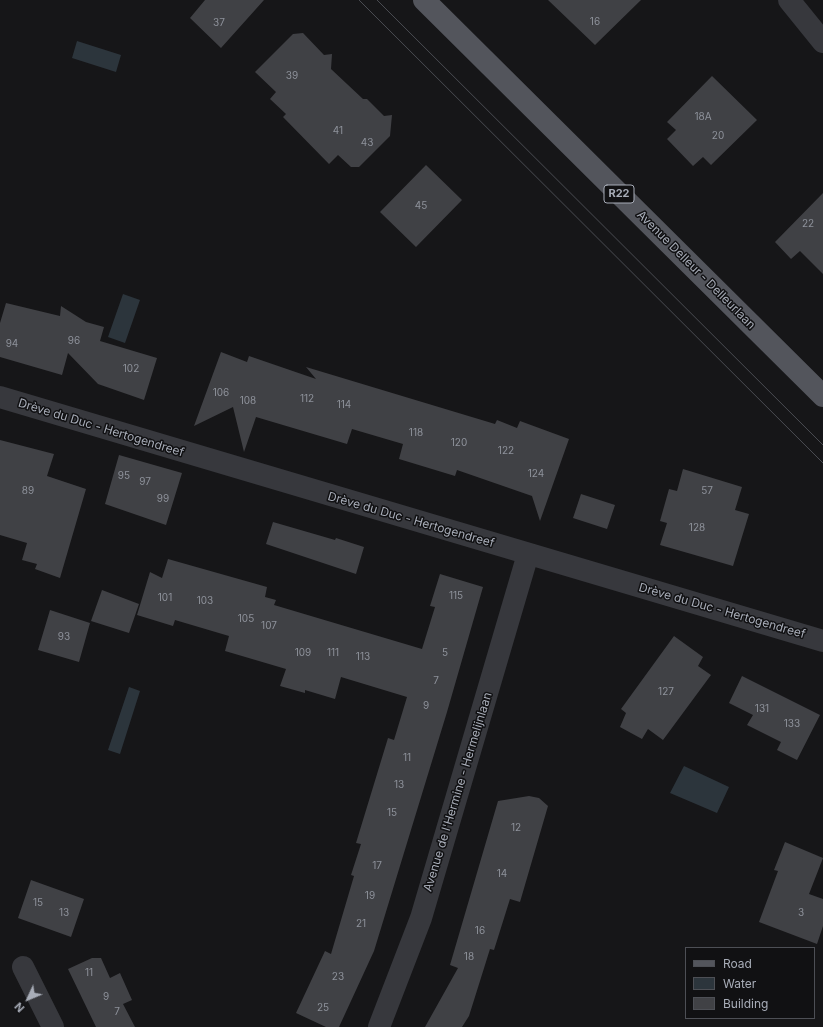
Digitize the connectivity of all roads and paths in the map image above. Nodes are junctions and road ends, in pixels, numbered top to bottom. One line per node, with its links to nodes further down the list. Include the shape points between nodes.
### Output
1 (424, 0): 4 (main road, Avenue Delleur - Delleurlaan / R22)
2 (789, 0): 3 (street)
3 (823, 42)
4 (820, 393)
5 (0, 397): 6 (street, Drève du Duc - Hertogendreef)
6 (528, 554): 7 (street, Drève du Duc - Hertogendreef); 10 (street, Avenue de l'Hermine - Hermelijnlaan, via 421,918)
7 (823, 641)
8 (23, 967): 9 (street)
9 (53, 1027)
10 (379, 1027)

